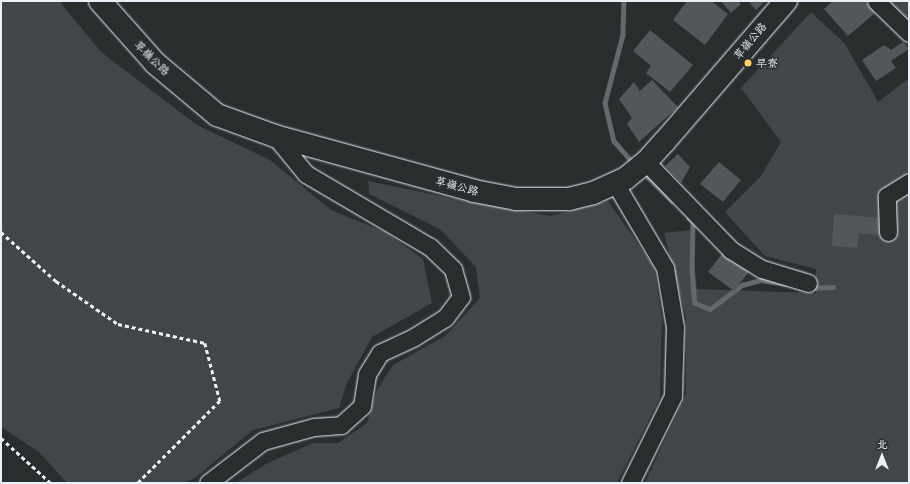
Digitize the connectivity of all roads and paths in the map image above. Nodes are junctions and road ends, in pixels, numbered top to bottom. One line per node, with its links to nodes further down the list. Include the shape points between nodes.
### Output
1 (100, 1): 5 (main road, 草嶺公路, via 155,63 217,115)
2 (786, 1): 6 (main road, 草嶺公路)
3 (876, 1): 4 (street)
4 (909, 33)
5 (275, 136): 8 (main road, 草嶺公路, via 474,191 516,199 569,199 593,194); 15 (street, via 306,174 430,247 453,270 460,296 445,318 414,337 380,353 367,374 362,406 341,425 314,427 263,441)
6 (646, 162): 8 (main road, 草嶺公路, via 626,178); 11 (street, via 731,250 762,269)
7 (909, 182): 10 (street, via 887,196)
8 (615, 183): 16 (street, via 665,268 676,327 673,396)
9 (1, 232): 14 (path, via 56,281 118,324 205,343 220,400)
10 (888, 232)
11 (808, 283)
12 (1, 438): 13 (path)
13 (51, 483)
14 (138, 483)
15 (208, 483)
16 (630, 483)

